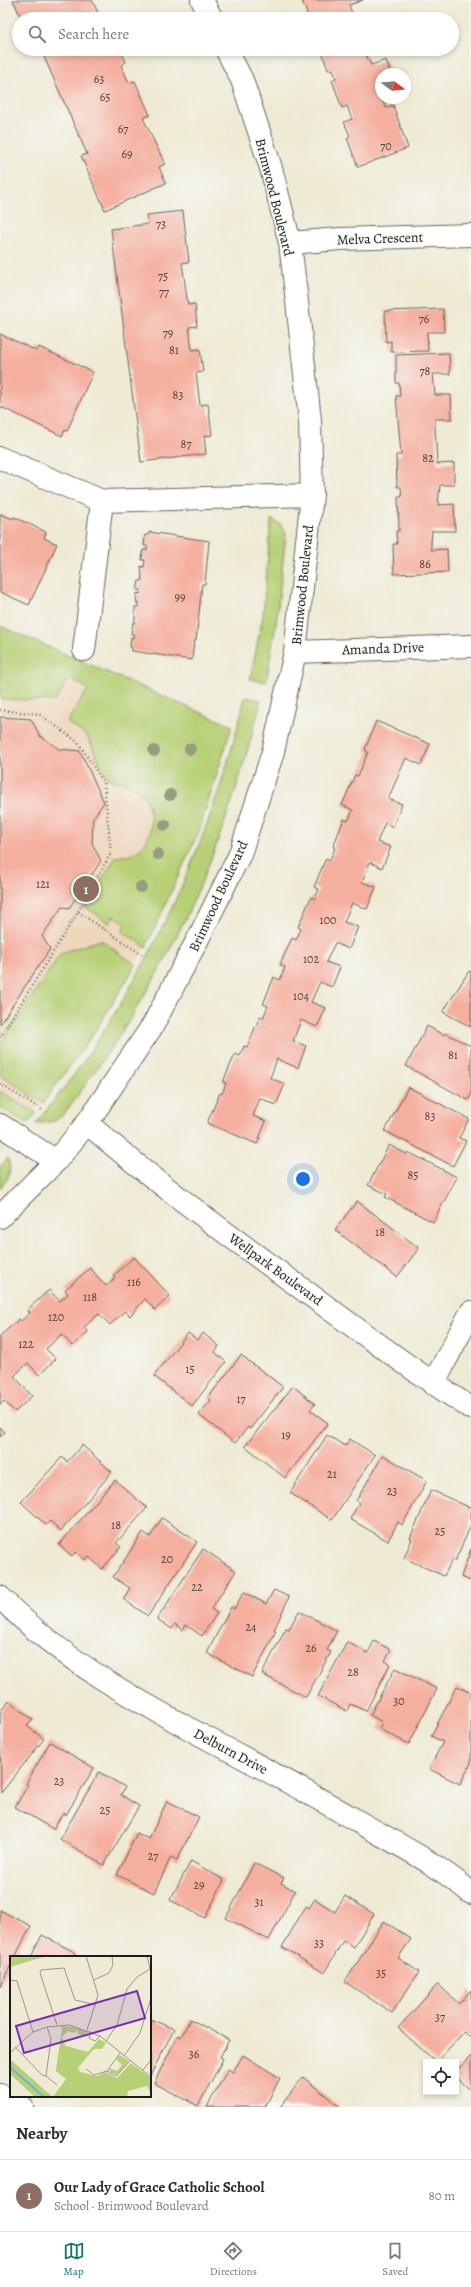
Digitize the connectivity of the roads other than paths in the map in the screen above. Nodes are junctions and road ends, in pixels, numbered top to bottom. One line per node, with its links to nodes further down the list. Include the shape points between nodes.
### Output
1 (202, 0): 2 (street)
2 (208, 12)
3 (230, 56): 5 (street, Brimwood Boulevard, via 242,80 271,168)
4 (471, 235): 5 (street, Melva Crescent)
5 (290, 243): 7 (street, Brimwood Boulevard, via 310,420)
6 (0, 458): 8 (street)
7 (312, 495): 8 (street); 11 (street, Brimwood Boulevard)
8 (102, 501): 10 (street)
9 (471, 646): 11 (street, Amanda Drive)
10 (84, 650)
11 (295, 652): 12 (street, Brimwood Boulevard, via 273,752 240,854 153,1024)
12 (87, 1123): 14 (street, Brimwood Boulevard); 17 (street, Wellpark Boulevard, via 120,1152 243,1246)
13 (0, 1125): 14 (street)
14 (56, 1161): 15 (street, Brimwood Boulevard)
15 (0, 1217)
16 (471, 1312): 17 (street)
17 (433, 1384): 18 (street, Wellpark Boulevard)
18 (471, 1408)
19 (0, 1597): 20 (street, Delburn Drive, via 25,1623 72,1660 129,1697 300,1788 449,1873)
20 (471, 1892)
21 (0, 2095): 22 (street)
22 (22, 2107)

